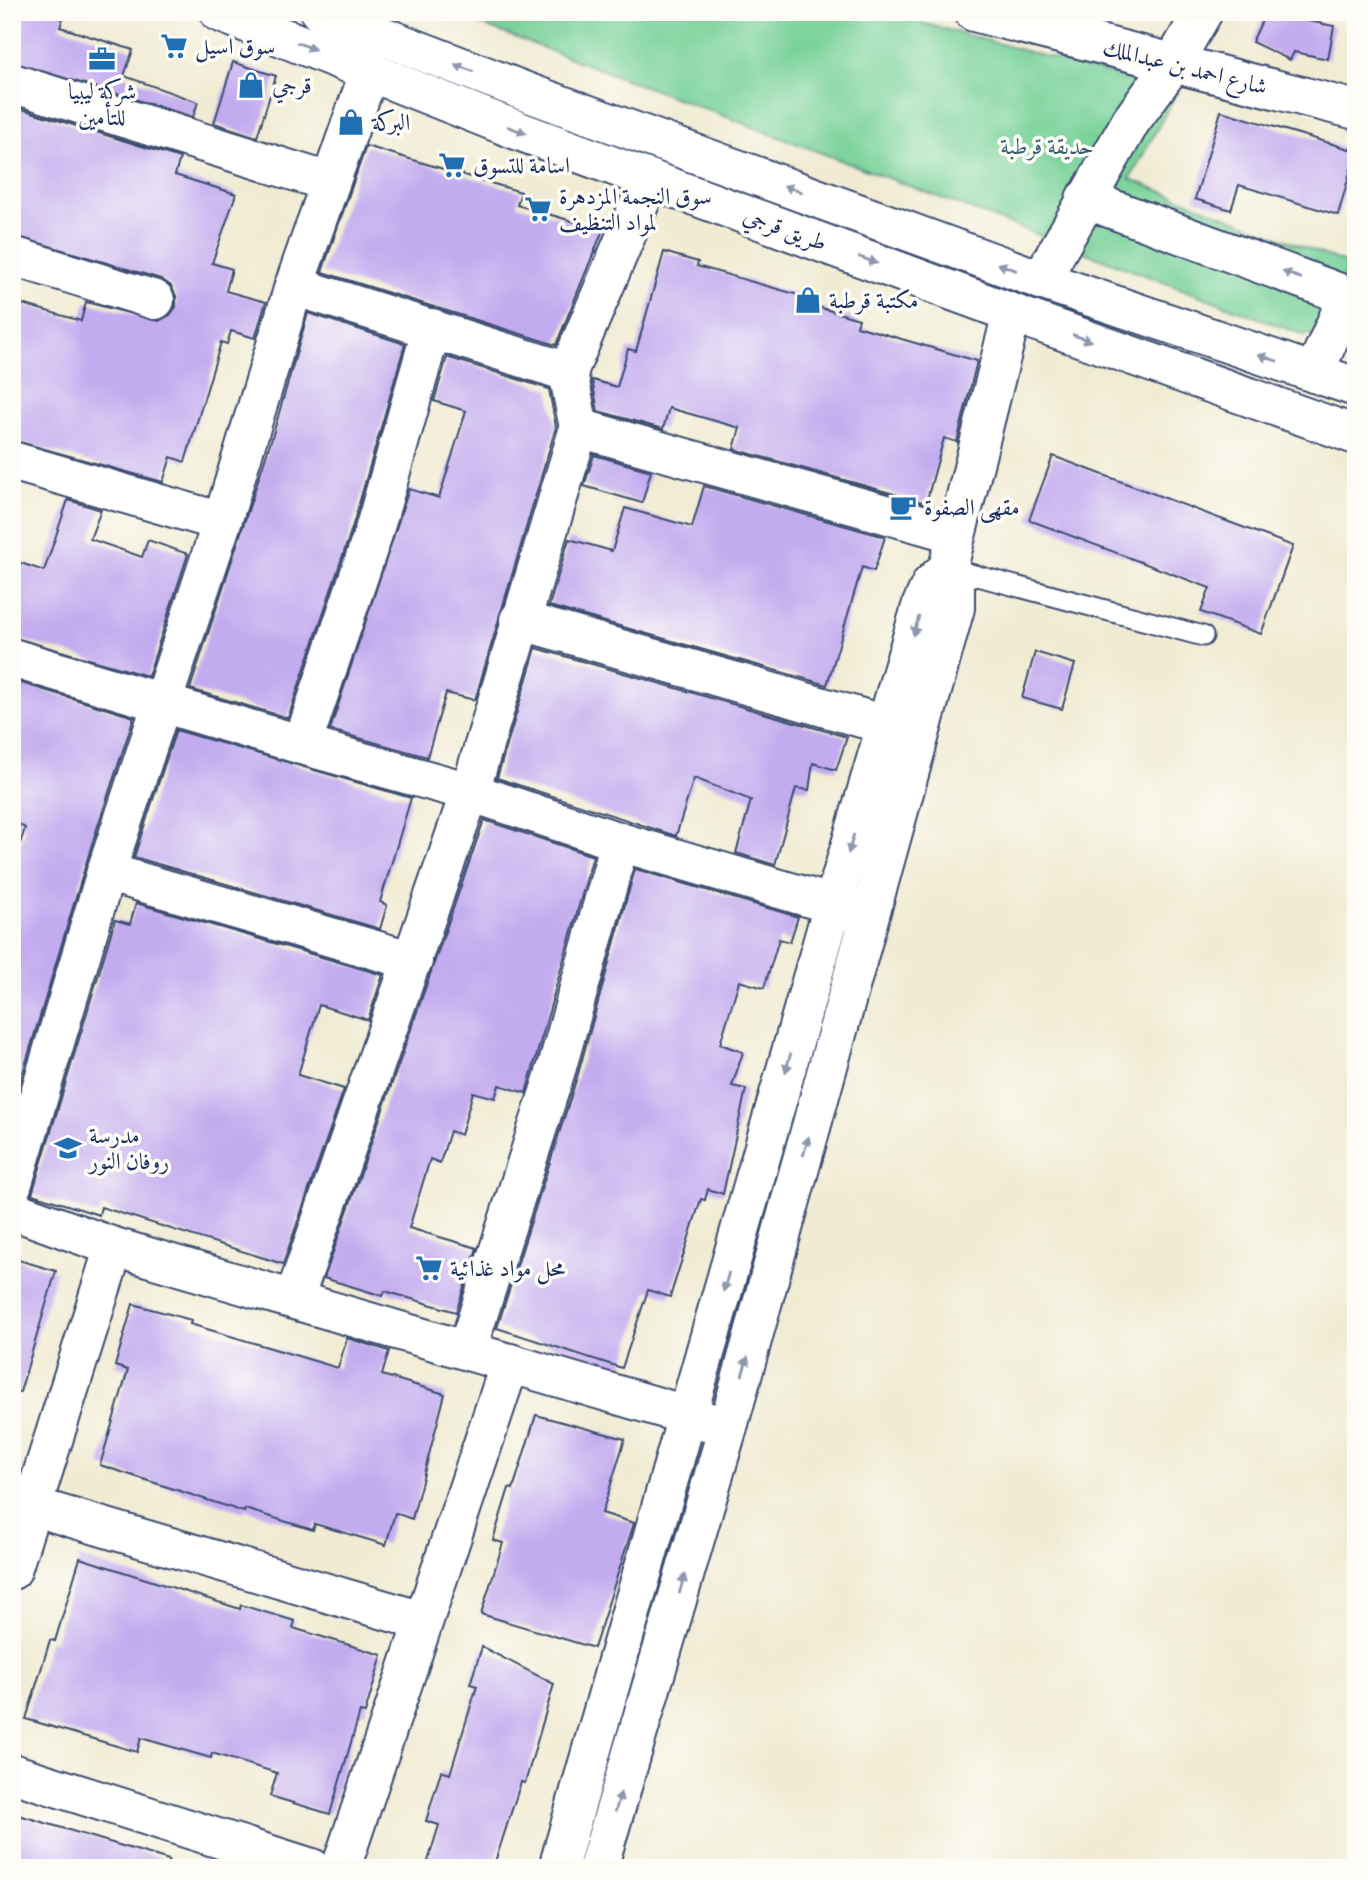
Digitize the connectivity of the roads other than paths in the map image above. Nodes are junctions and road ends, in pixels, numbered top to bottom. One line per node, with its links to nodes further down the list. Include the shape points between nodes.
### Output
1 (219, 12): 6 (main road, طريق قرجي, one-way to 6)
2 (320, 12): 13 (main road, طريق قرجي, one-way to 2)
3 (974, 12): 5 (main road, شارع احمد بن عبدالملك)
4 (1203, 12): 5 (main road)
5 (1172, 65): 8 (main road, شارع احمد بن عبدالملك); 11 (main road, via 1130,121)
6 (370, 70): 9 (main road, طريق قرجي, one-way to 9); 10 (main road)
7 (12, 83): 10 (main road)
8 (1356, 110)
9 (650, 179): 17 (main road, طريق قرجي, one-way to 17); 19 (main road)
10 (329, 182): 14 (main road)
11 (1085, 199): 13 (main road); 15 (main road, one-way to 11)
12 (12, 256): 16 (main road)
13 (1041, 280): 20 (main road, طريق قرجي, one-way to 13)
14 (294, 286): 18 (main road); 25 (main road)
15 (1352, 297): 20 (main road)
16 (155, 300)
17 (1012, 313): 23 (main road, طريق قرجي, one-way to 23); 26 (main road)
18 (432, 328): 19 (main road); 32 (main road, via 373,534)
19 (568, 372): 22 (main road)
20 (1314, 373): 21 (main road, طريق قرجي)
21 (1356, 387)
22 (579, 428): 26 (main road); 27 (main road)
23 (1356, 435)
24 (12, 461): 25 (main road)
25 (222, 522): 30 (main road)
26 (952, 551): 28 (lane); 31 (main road, one-way to 31, via 925,594); 37 (main road, via 955,608)
27 (519, 620): 31 (main road); 33 (main road)
28 (1203, 636)
29 (12, 658): 30 (main road)
30 (163, 702): 32 (main road); 35 (main road)
31 (886, 725): 36 (main road, one-way to 36)
32 (302, 745): 33 (main road)
33 (470, 792): 34 (main road); 38 (main road)
34 (620, 842): 36 (main road); 43 (main road, via 557,1067)
35 (106, 872): 38 (main road); 39 (main road)
36 (833, 905): 37 (main road); 45 (main road, one-way to 45)
37 (871, 915): 46 (main road, one-way to 37)
38 (413, 961): 42 (main road)
39 (12, 1186)
40 (12, 1210): 41 (main road)
41 (114, 1247): 42 (main road); 47 (main road)
42 (294, 1299): 43 (main road)
43 (467, 1350): 44 (main road)
44 (510, 1363): 45 (main road); 49 (main road)
45 (687, 1417): 46 (main road); 53 (main road)
46 (728, 1427): 54 (main road, one-way to 46)
47 (35, 1507): 48 (main road); 49 (main road)
48 (12, 1570)
49 (422, 1621): 52 (main road)
50 (12, 1773): 51 (main road)
51 (312, 1868)
52 (341, 1868)
53 (558, 1868)
54 (598, 1868)

